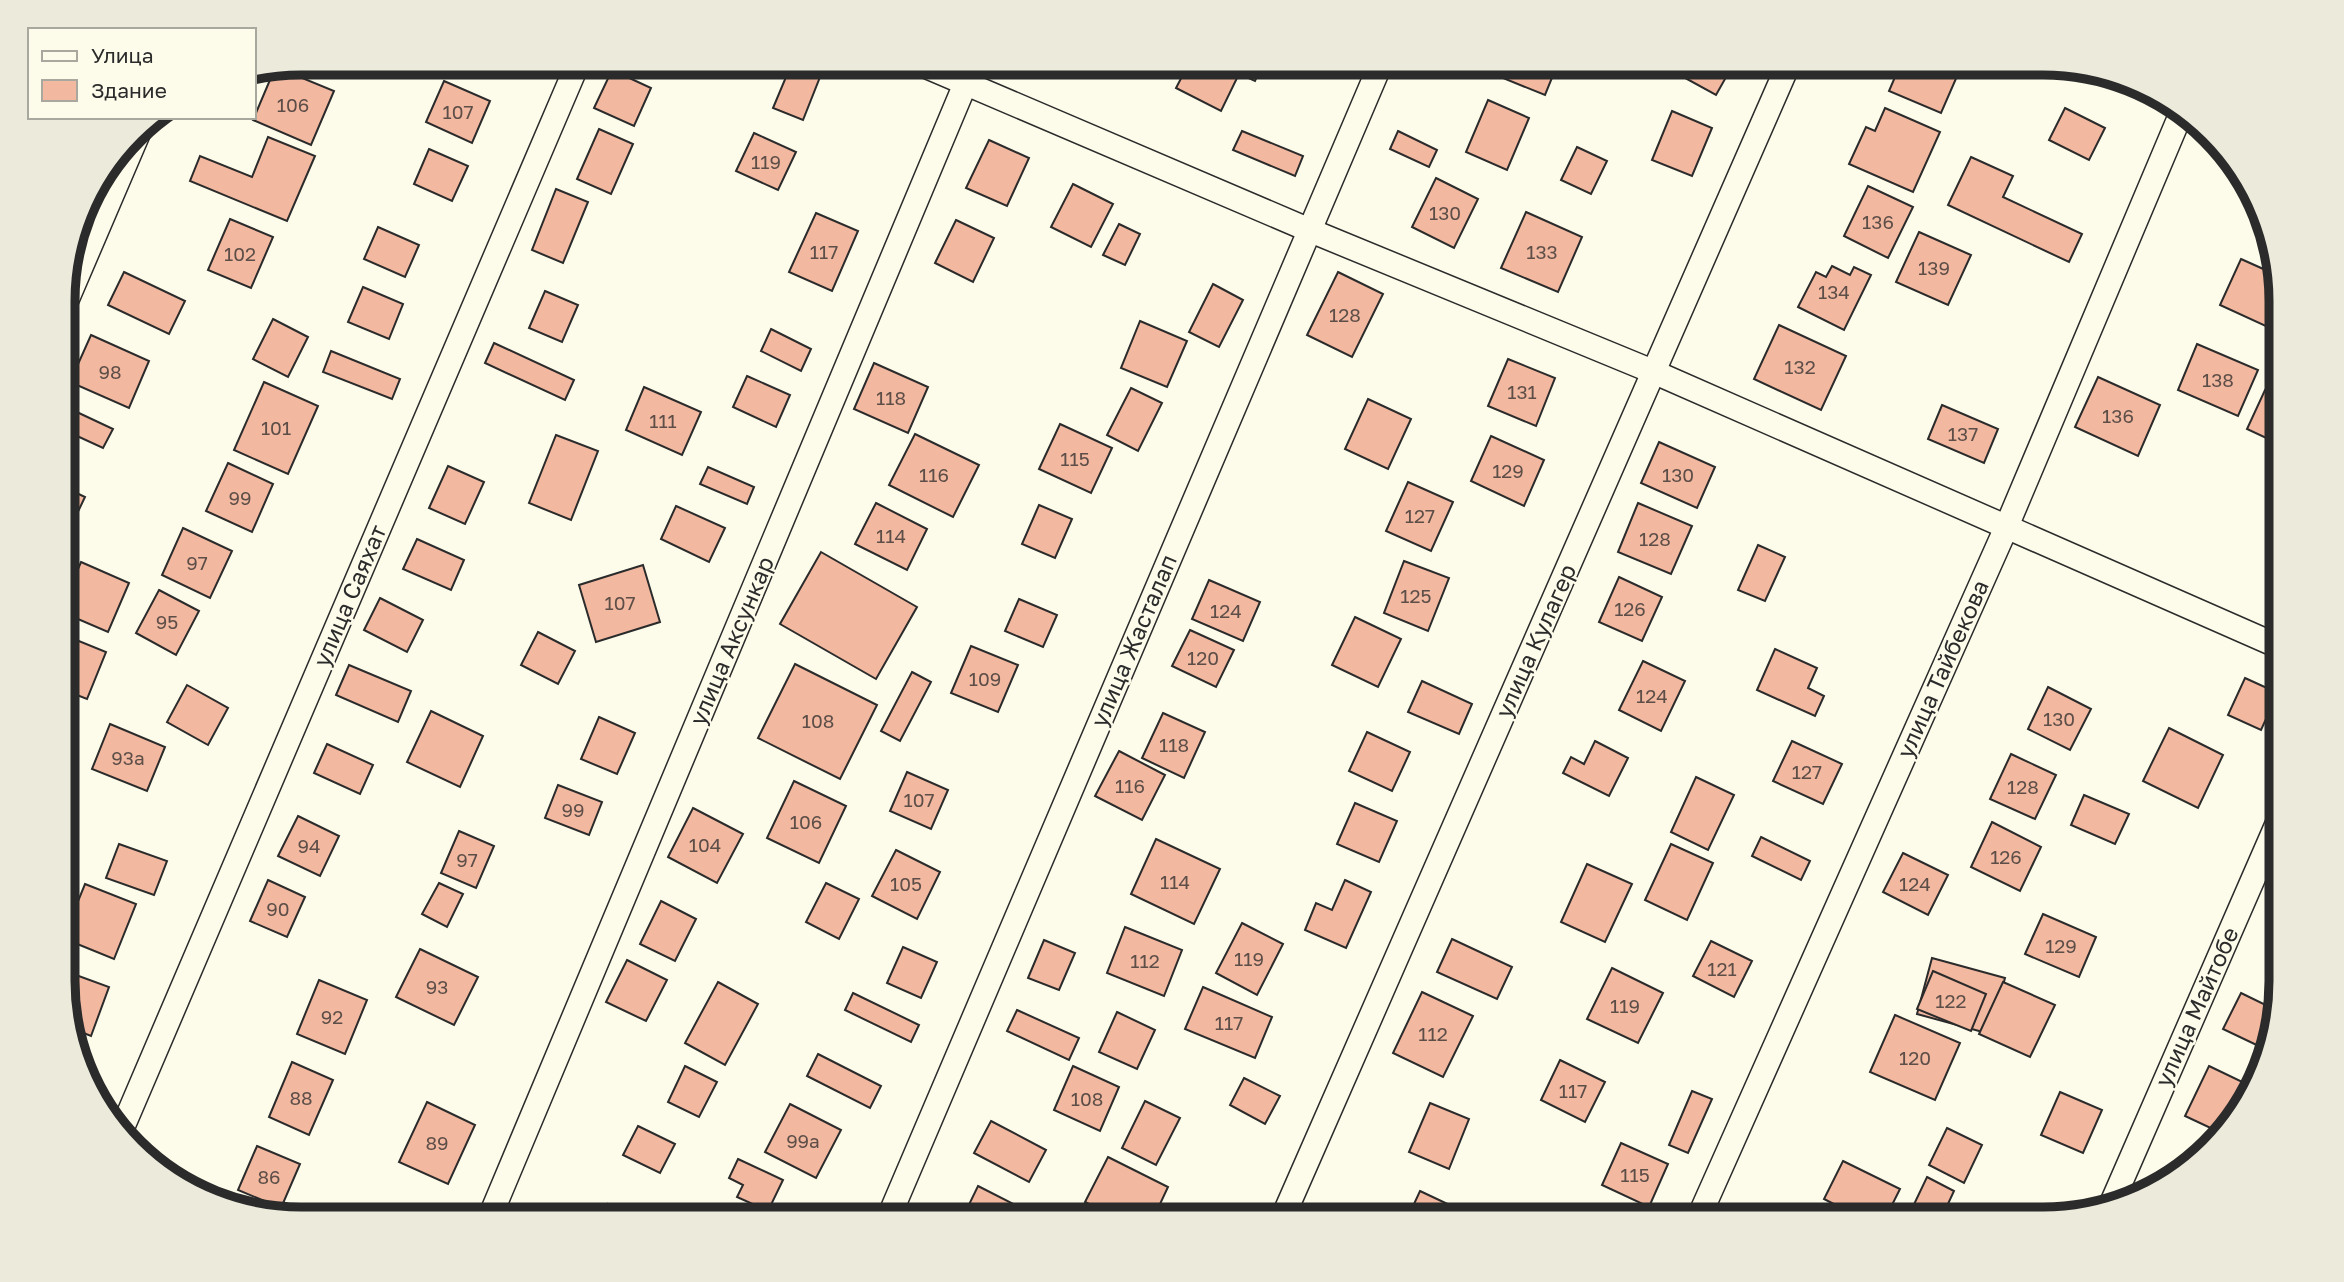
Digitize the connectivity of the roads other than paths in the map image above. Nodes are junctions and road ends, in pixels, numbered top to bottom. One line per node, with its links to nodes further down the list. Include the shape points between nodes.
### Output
1 (1376, 75): 8 (street, улица Жасталап)
2 (1784, 75): 10 (street, улица Кулагер)
3 (573, 76): 14 (street, улица Саяхат)
4 (969, 76): 18 (street, улица Аксункар)
5 (976, 76): 8 (street)
6 (2178, 121): 11 (street, улица Тайбекова)
7 (128, 157): 9 (street)
8 (1309, 230): 10 (street); 19 (street, улица Жасталап)
9 (77, 278)
10 (1654, 372): 11 (street); 16 (street, улица Кулагер)
11 (2006, 528): 12 (street); 17 (street, улица Тайбекова)
12 (2269, 642)
13 (2269, 842): 15 (street, улица Майтобе)
14 (125, 1122)
15 (2115, 1195)
16 (1288, 1206)
17 (1704, 1206)
18 (494, 1207)
19 (893, 1207)

